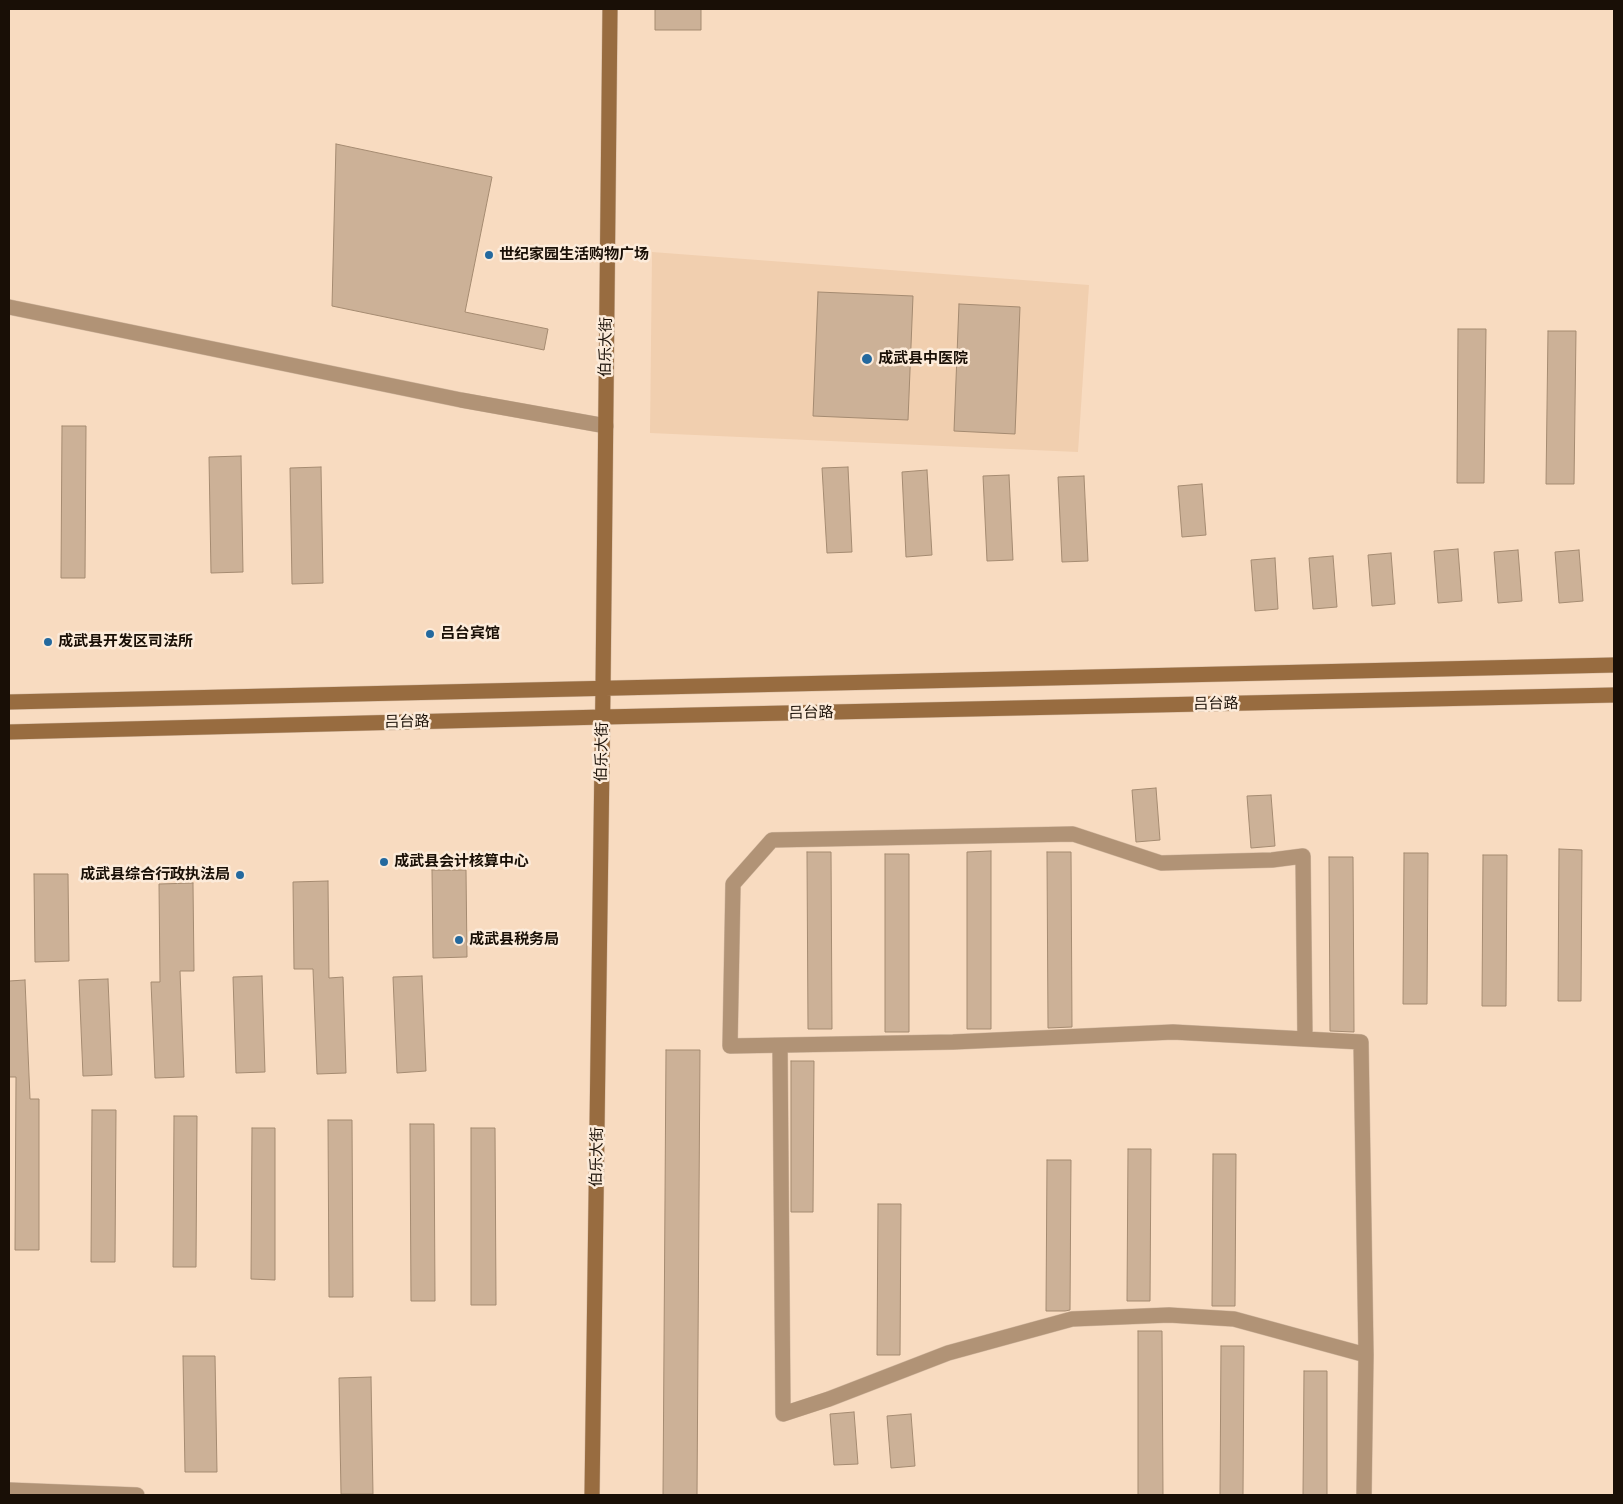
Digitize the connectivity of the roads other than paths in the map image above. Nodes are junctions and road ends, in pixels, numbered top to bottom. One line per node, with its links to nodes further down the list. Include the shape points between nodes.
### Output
1 (610, 9): 3 (main road, 伯乐大街)
2 (9, 306): 3 (street, via 461,400)
3 (606, 426): 5 (main road, 伯乐大街)
4 (1614, 665): 5 (main road, 吕台路)
5 (603, 688): 7 (main road, 吕台路); 8 (main road, 伯乐大街)
6 (1614, 695): 8 (main road, 吕台路)
7 (9, 702)
8 (603, 717): 9 (main road, 吕台路); 15 (main road, 伯乐大街)
9 (9, 732)
10 (1305, 1039): 11 (street, via 1173,1032); 11 (street, via 1303,856 1161,863 1074,834 772,840 733,884 730,1046); 12 (street, via 1361,1042)
11 (780, 1046): 12 (street, via 783,1414 829,1400 948,1353 1072,1319 1169,1315 1234,1319)
12 (1366, 1355): 16 (street)
13 (9, 1490): 14 (street)
14 (137, 1495)
15 (592, 1495)
16 (1364, 1495)

